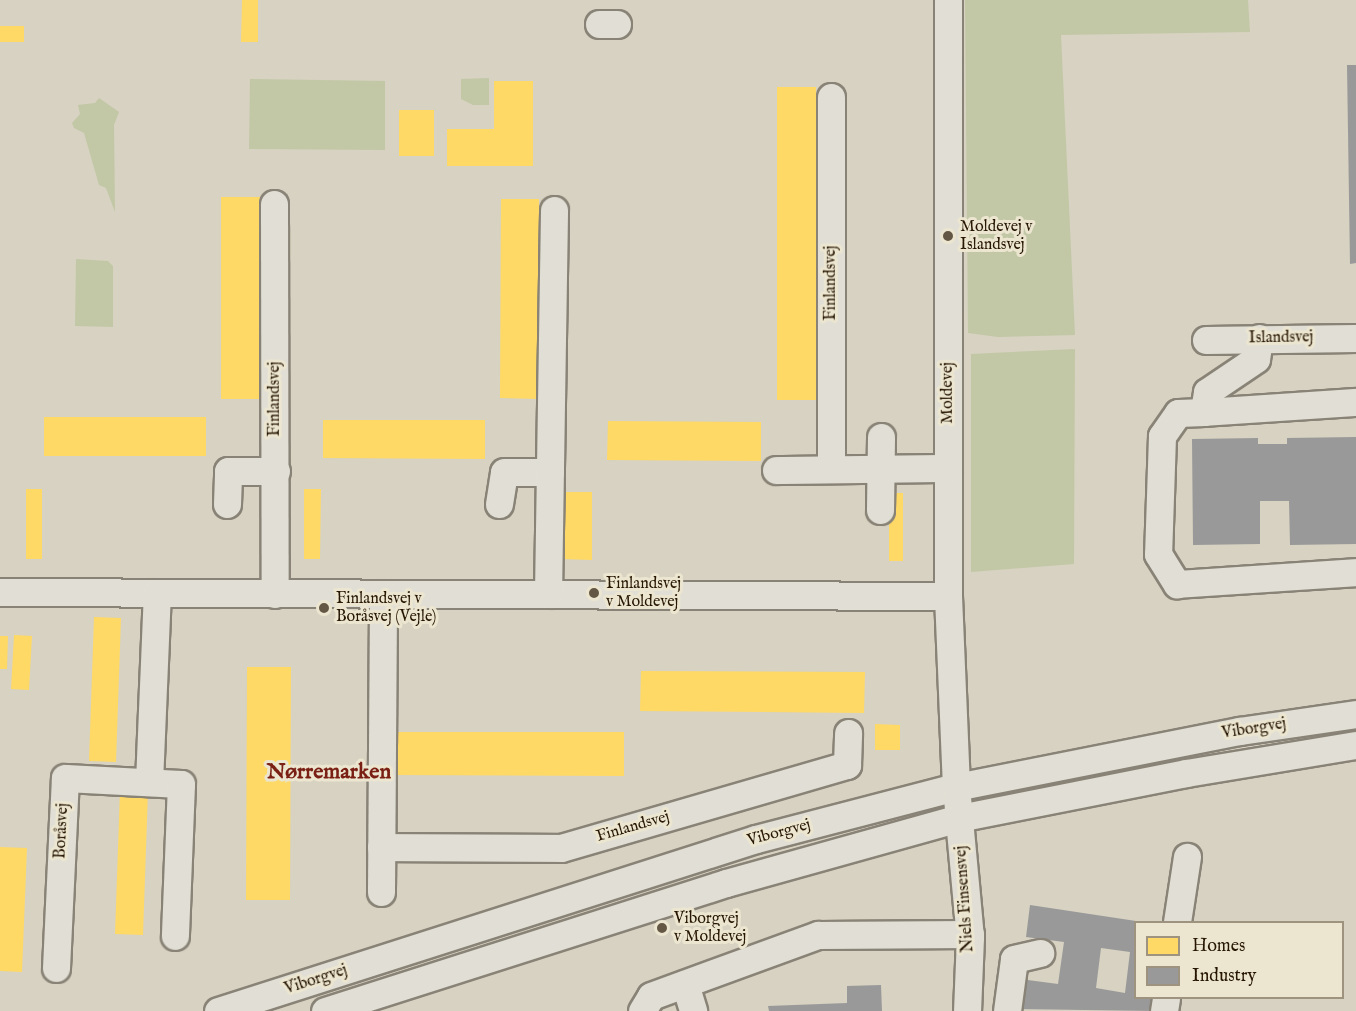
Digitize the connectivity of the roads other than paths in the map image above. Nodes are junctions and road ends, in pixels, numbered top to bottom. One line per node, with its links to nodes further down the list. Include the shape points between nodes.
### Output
1 (948, 0): 11 (street, Moldevej)
2 (831, 97): 12 (street, Finlandsvej)
3 (274, 204): 15 (street, Finlandsvej)
4 (554, 210): 16 (street)
5 (1356, 338): 7 (street, Islandsvej)
6 (1206, 339): 7 (street, Islandsvej)
7 (1259, 339): 9 (street, via 1256,359 1207,392)
8 (1356, 402): 9 (street)
9 (1204, 412): 20 (street, via 1178,413 1162,436 1158,554 1177,584)
10 (881, 437): 13 (street)
11 (948, 468): 13 (street); 26 (street, Moldevej)
12 (831, 469): 13 (street); 14 (street)
13 (880, 469): 19 (street)
14 (776, 470)
15 (276, 471): 17 (street, via 228,471); 23 (street, Finlandsvej)
16 (550, 472): 18 (street, via 504,472); 25 (street)
17 (228, 504)
18 (499, 504)
19 (880, 510)
20 (1356, 572)
21 (0, 592): 22 (street)
22 (157, 593): 23 (street); 30 (street)
23 (275, 594): 24 (street)
24 (383, 594): 25 (street); 33 (street)
25 (548, 594): 26 (street)
26 (948, 596): 31 (street, Moldevej)
27 (1356, 714): 31 (street, Viborgvej, via 1228,733)
28 (848, 733): 33 (street, Finlandsvej, via 847,765 561,848)
29 (1356, 745): 32 (street, Viborgvej, via 1186,773)
30 (149, 782): 38 (street, Boråsvej, via 181,784); 40 (street, Boråsvej, via 65,778)
31 (956, 787): 32 (street, Niels Finsensvej); 42 (street, Viborgvej, via 756,839)
32 (959, 818): 37 (street, Niels Finsensvej); 43 (street, Viborgvej, via 726,883)
33 (381, 847): 35 (street)
34 (1186, 857): 36 (street)
35 (381, 892)
36 (1177, 921)
37 (970, 934): 41 (street, via 818,935); 46 (street, Niels Finsensvej)
38 (175, 936)
39 (1040, 953): 47 (street, via 1014,959)
40 (56, 968)
41 (685, 984): 44 (street, via 651,996); 45 (street)
42 (218, 1011)
43 (325, 1011)
44 (642, 1011)
45 (693, 1011)
46 (967, 1011)
47 (1007, 1011)

